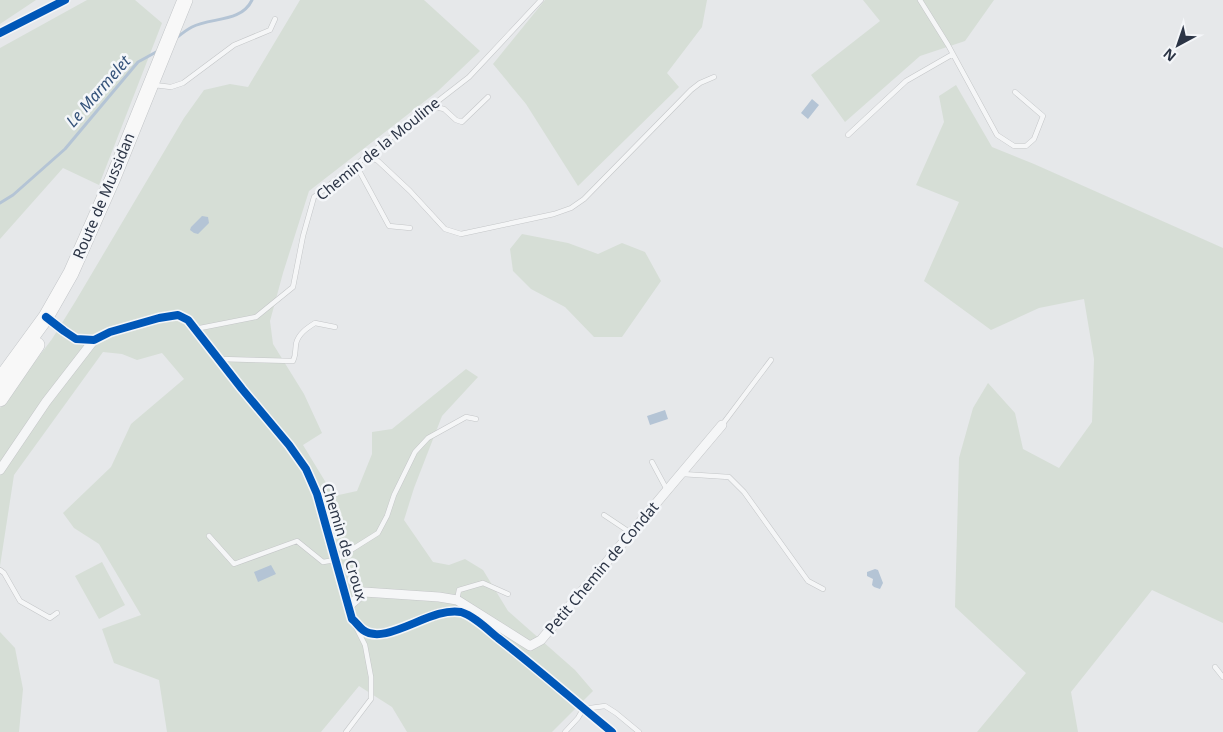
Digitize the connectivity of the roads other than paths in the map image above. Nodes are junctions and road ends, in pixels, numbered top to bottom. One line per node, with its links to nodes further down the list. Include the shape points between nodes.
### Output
1 (65, 0): 6 (street)
2 (185, 0): 8 (main road, Route de Mussidan)
3 (541, 0): 13 (lane, Chemin de la Mouline, via 469,77)
4 (920, 0): 7 (lane)
5 (275, 19): 10 (lane, via 270,30 234,45 183,83 170,87)
6 (0, 33)
7 (953, 54): 11 (lane, via 997,135 1014,146 1026,146 1034,139 1043,116); 14 (lane, via 906,81)
8 (162, 56): 10 (main road, Route de Mussidan); 18 (main road, Route de Mussidan, via 92,229)
9 (714, 77): 15 (lane, via 691,90 584,199 572,208 554,214 461,234 445,229 385,167)
10 (153, 85): 18 (main road, Route de Mussidan, via 101,234 80,278)
11 (1015, 92)
12 (488, 98): 13 (lane, via 462,122 444,109)
13 (431, 106): 15 (lane, Chemin de la Mouline)
14 (848, 135)
15 (368, 156): 16 (lane, Chemin de la Mouline)
16 (356, 166): 17 (lane, via 389,226); 20 (lane, Chemin de la Mouline, via 314,197 293,287 256,317)
17 (410, 228)
18 (49, 320): 21 (street, via 76,339); 24 (main road, Route de Mussidan); 25 (main road, Route de Mussidan)
19 (335, 327): 22 (lane, via 315,323 303,331 296,342 293,361)
20 (195, 329): 21 (street, Chemin de Croux, via 178,315 135,324); 22 (street, Chemin de Croux)
21 (94, 340): 29 (street, via 46,402)
22 (218, 360): 35 (street, Chemin de Croux, via 290,445 306,469 317,494)
23 (771, 360): 27 (lane)
24 (0, 380)
25 (0, 399)
26 (476, 419): 35 (lane, via 466,417 428,438 415,452 378,533)
27 (722, 425): 30 (street, Petit Chemin de Condat)
28 (652, 462): 31 (lane)
29 (0, 470)
30 (682, 474): 31 (street, Petit Chemin de Condat); 37 (lane, via 729,477 744,492 808,581)
31 (667, 492): 33 (street, Petit Chemin de Condat)
32 (604, 515): 33 (lane)
33 (632, 534): 39 (street, Petit Chemin de Condat, via 541,640 530,646)
34 (208, 536): 35 (lane, via 234,564 297,541 323,562)
35 (335, 560): 40 (street, Chemin de Croux)
36 (0, 570): 41 (lane, via 20,601 50,618)
37 (823, 589)
38 (508, 594): 39 (lane, via 483,582 459,590)
39 (457, 600): 40 (street, Petit Chemin de Condat, via 364,592)
40 (349, 606): 42 (street, Chemin de Croux)
41 (57, 613)
42 (352, 619): 45 (street, Chemin de Croux, via 363,631 378,634 445,612 461,612 490,631); 46 (lane, via 365,645 371,698)
43 (1215, 667): 44 (lane)
44 (1223, 678)
45 (584, 709): 47 (lane); 48 (street, Chemin de Croux); 49 (lane, via 605,706)
46 (346, 732)
47 (565, 732)
48 (612, 732)
49 (639, 732)

